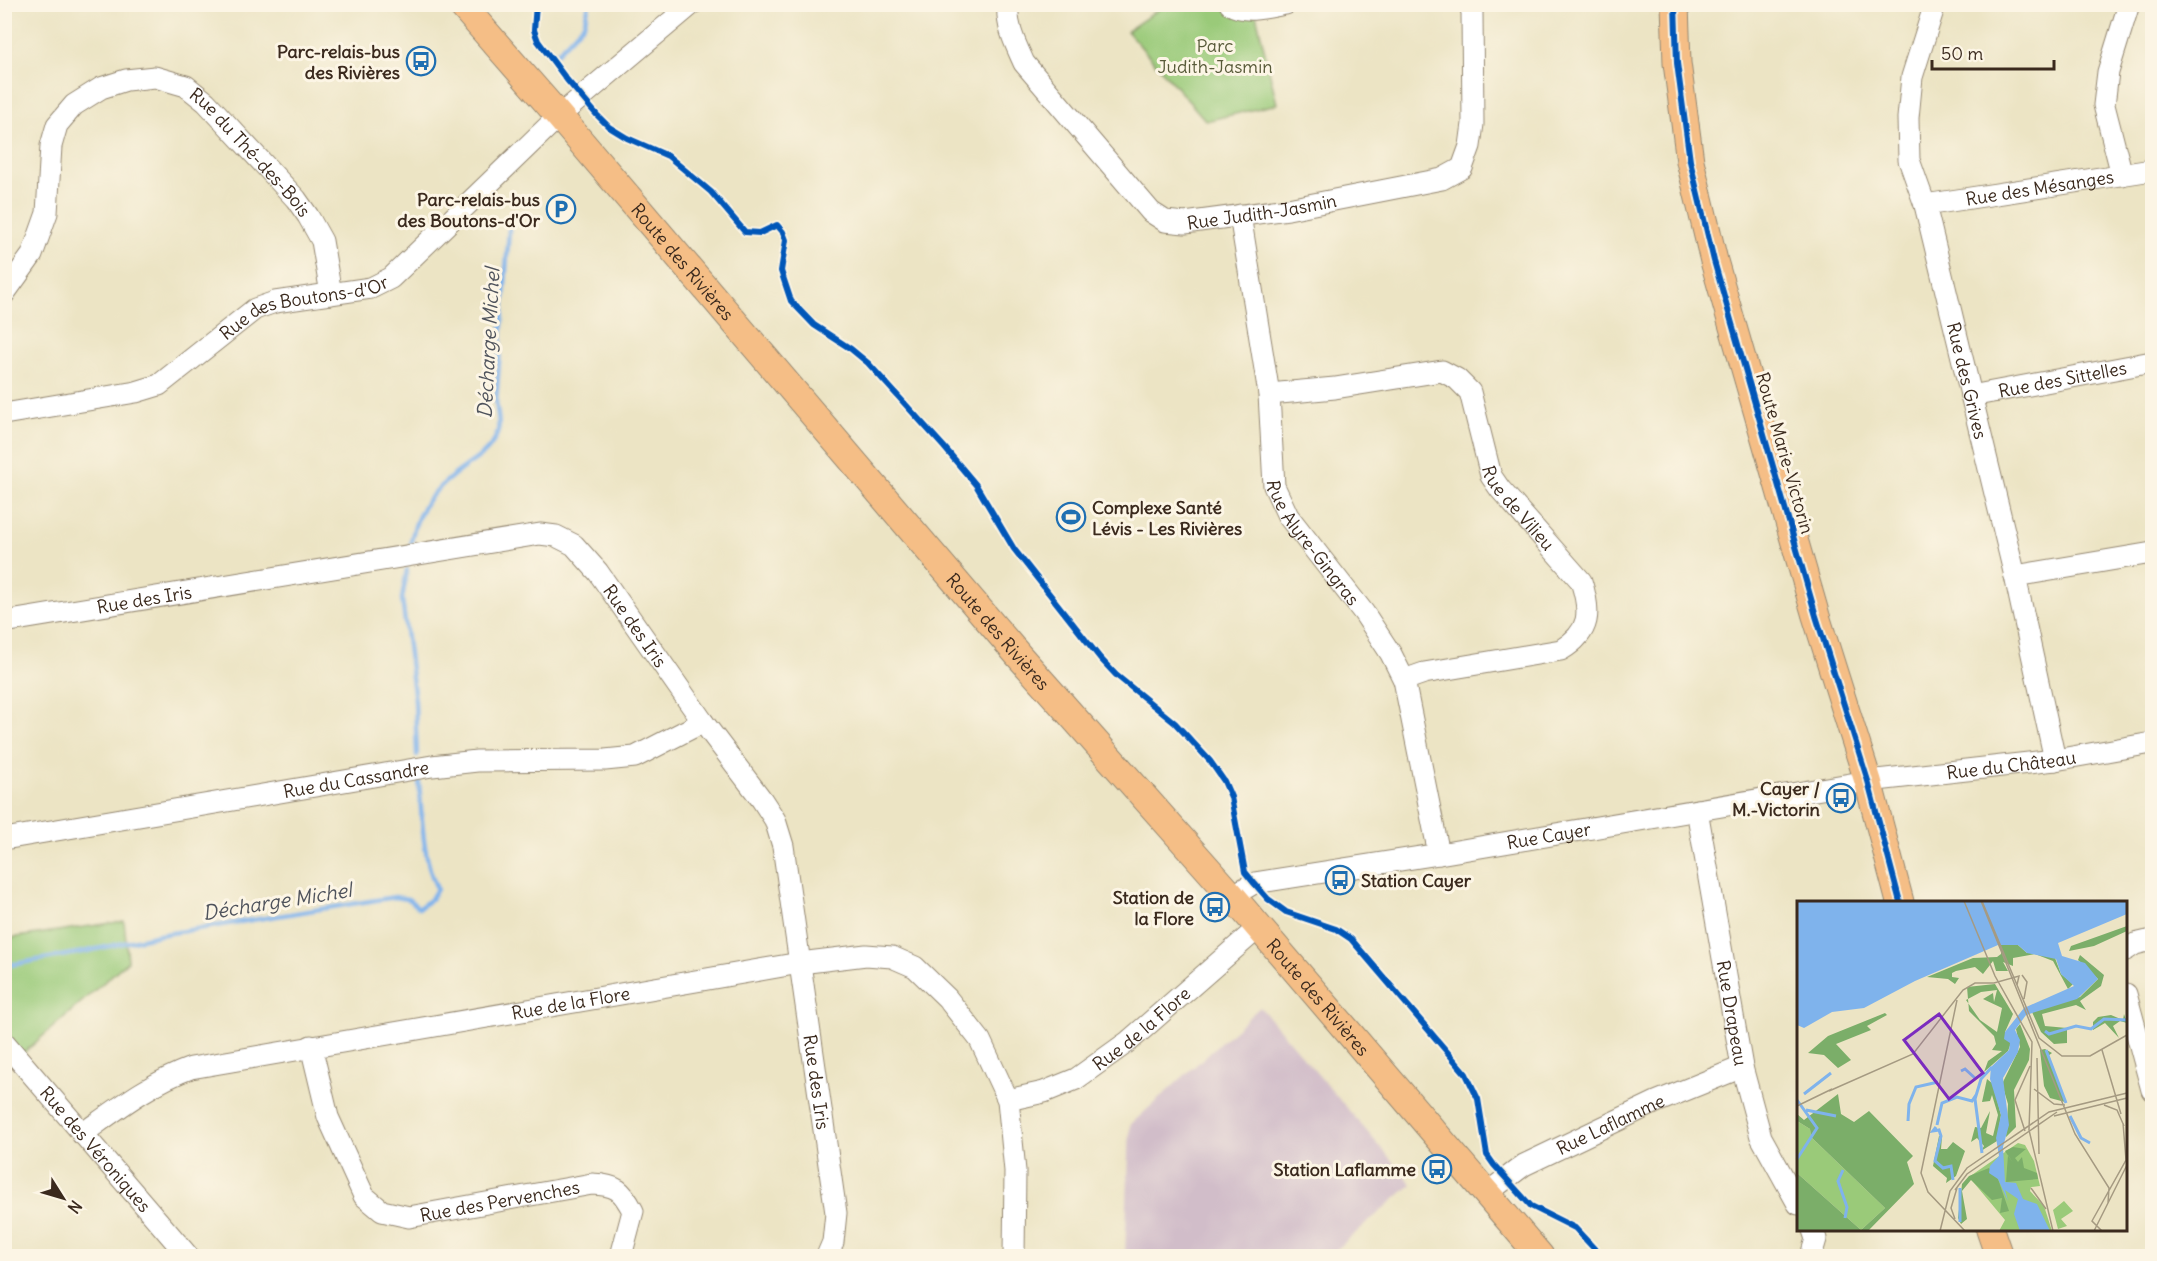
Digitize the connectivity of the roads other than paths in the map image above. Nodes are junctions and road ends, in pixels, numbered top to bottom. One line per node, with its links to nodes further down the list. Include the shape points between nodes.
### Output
1 (460, 4): 10 (main road, Route des Rivières)
2 (692, 4): 10 (street, Rue des Boutons-d'Or)
3 (1008, 4): 14 (street, Rue Judith-Jasmin, via 1012,37 1024,63 1151,212 1165,221 1185,223)
4 (1230, 4): 5 (street, via 1255,10)
5 (1286, 4)
6 (1469, 4): 14 (street, Rue Judith-Jasmin, via 1473,124 1462,168 1442,179)
7 (1675, 4): 28 (main road, Route Marie-Victorin, via 1677,63 1690,160 1714,261 1816,616)
8 (1935, 4): 13 (street, Rue des Grives, via 1912,76 1908,118 1910,160)
9 (2129, 4): 12 (street, via 2108,72 2104,105)
10 (559, 116): 16 (street, Rue des Boutons-d'Or, via 391,278 371,288); 32 (main road, Route des Rivières, via 1019,656)
11 (2152, 170): 12 (street, Rue des Mésanges)
12 (2122, 175): 13 (street, Rue des Mésanges)
13 (1925, 205): 19 (street, Rue des Grives)
14 (1240, 215): 18 (street, Rue Alyre-Gingras)
15 (4, 294): 16 (street, Rue du Thé-des-Bois, via 32,255 47,213 51,146 57,125 74,105 101,88 155,77 186,86 206,102 296,199 322,241)
16 (330, 294): 20 (street, Rue des Boutons-d'Or, via 274,302 255,309 159,385)
17 (2152, 362): 19 (street, Rue des Sittelles)
18 (1269, 394): 24 (street, Rue Alyre-Gingras, via 1274,486 1288,516 1364,613); 24 (street, Rue de Vilieu, via 1442,371 1457,379 1470,392 1491,476 1581,581 1588,601 1587,618 1574,642 1561,650 1424,673)
19 (1971, 396): 22 (street, Rue des Grives)
20 (4, 414)
21 (2152, 553): 22 (street)
22 (2015, 576): 27 (street, Rue des Grives)
23 (4, 622): 25 (street, Rue des Iris, via 540,534 556,536 574,545 598,572)
24 (1404, 680): 31 (street, Rue Alyre-Gingras)
25 (703, 722): 30 (street, Rue du Cassandre, via 635,757 477,761 432,766); 37 (street, Rue des Iris, via 774,820 783,846)
26 (2152, 743): 27 (street, Rue du Château)
27 (2055, 760): 28 (street, Rue du Château)
28 (1868, 781): 29 (street, Rue Cayer); 33 (main road, Route Marie-Victorin)
29 (1697, 810): 31 (street, Rue Cayer); 41 (street, Rue Drapeau)
30 (4, 839)
31 (1438, 854): 32 (street, Rue Cayer, via 1254,883)
32 (1232, 896): 34 (main road, Route des Rivières)
33 (1899, 901)
34 (1258, 928): 43 (street, Rue de la Flore, via 1129,1041 1076,1079); 45 (main road, Route des Rivières)
35 (2152, 940): 36 (street)
36 (2127, 949)
37 (800, 963): 40 (street, Rue de la Flore); 43 (street, Rue de la Flore, via 866,955 892,957 915,967 947,998 980,1040); 51 (street, Rue des Iris, via 836,1213)
38 (2127, 998): 42 (street)
39 (4, 1042): 44 (street, Rue des Véroniques)
40 (312, 1046): 44 (street, Rue de la Flore, via 191,1068 168,1076); 50 (street, Rue des Pervenches, via 328,1118 363,1196 382,1210 409,1217 592,1184 612,1185 625,1195 633,1211)
41 (1742, 1067): 45 (street, Rue Laflamme, via 1656,1102 1524,1165); 46 (street, Rue Drapeau, via 1761,1137)
42 (2152, 1090)
43 (1008, 1100): 52 (street, Rue de la Flore, via 1015,1171)
44 (82, 1134): 49 (street, Rue des Véroniques)
45 (1487, 1193): 53 (main road, Route des Rivières)
46 (1797, 1202)
47 (1813, 1231): 54 (street, via 1816,1239)
48 (1990, 1231): 55 (main road)
49 (188, 1257)
50 (621, 1257)
51 (827, 1257)
52 (1014, 1257)
53 (1540, 1257)
54 (1811, 1257)
55 (1999, 1257)

